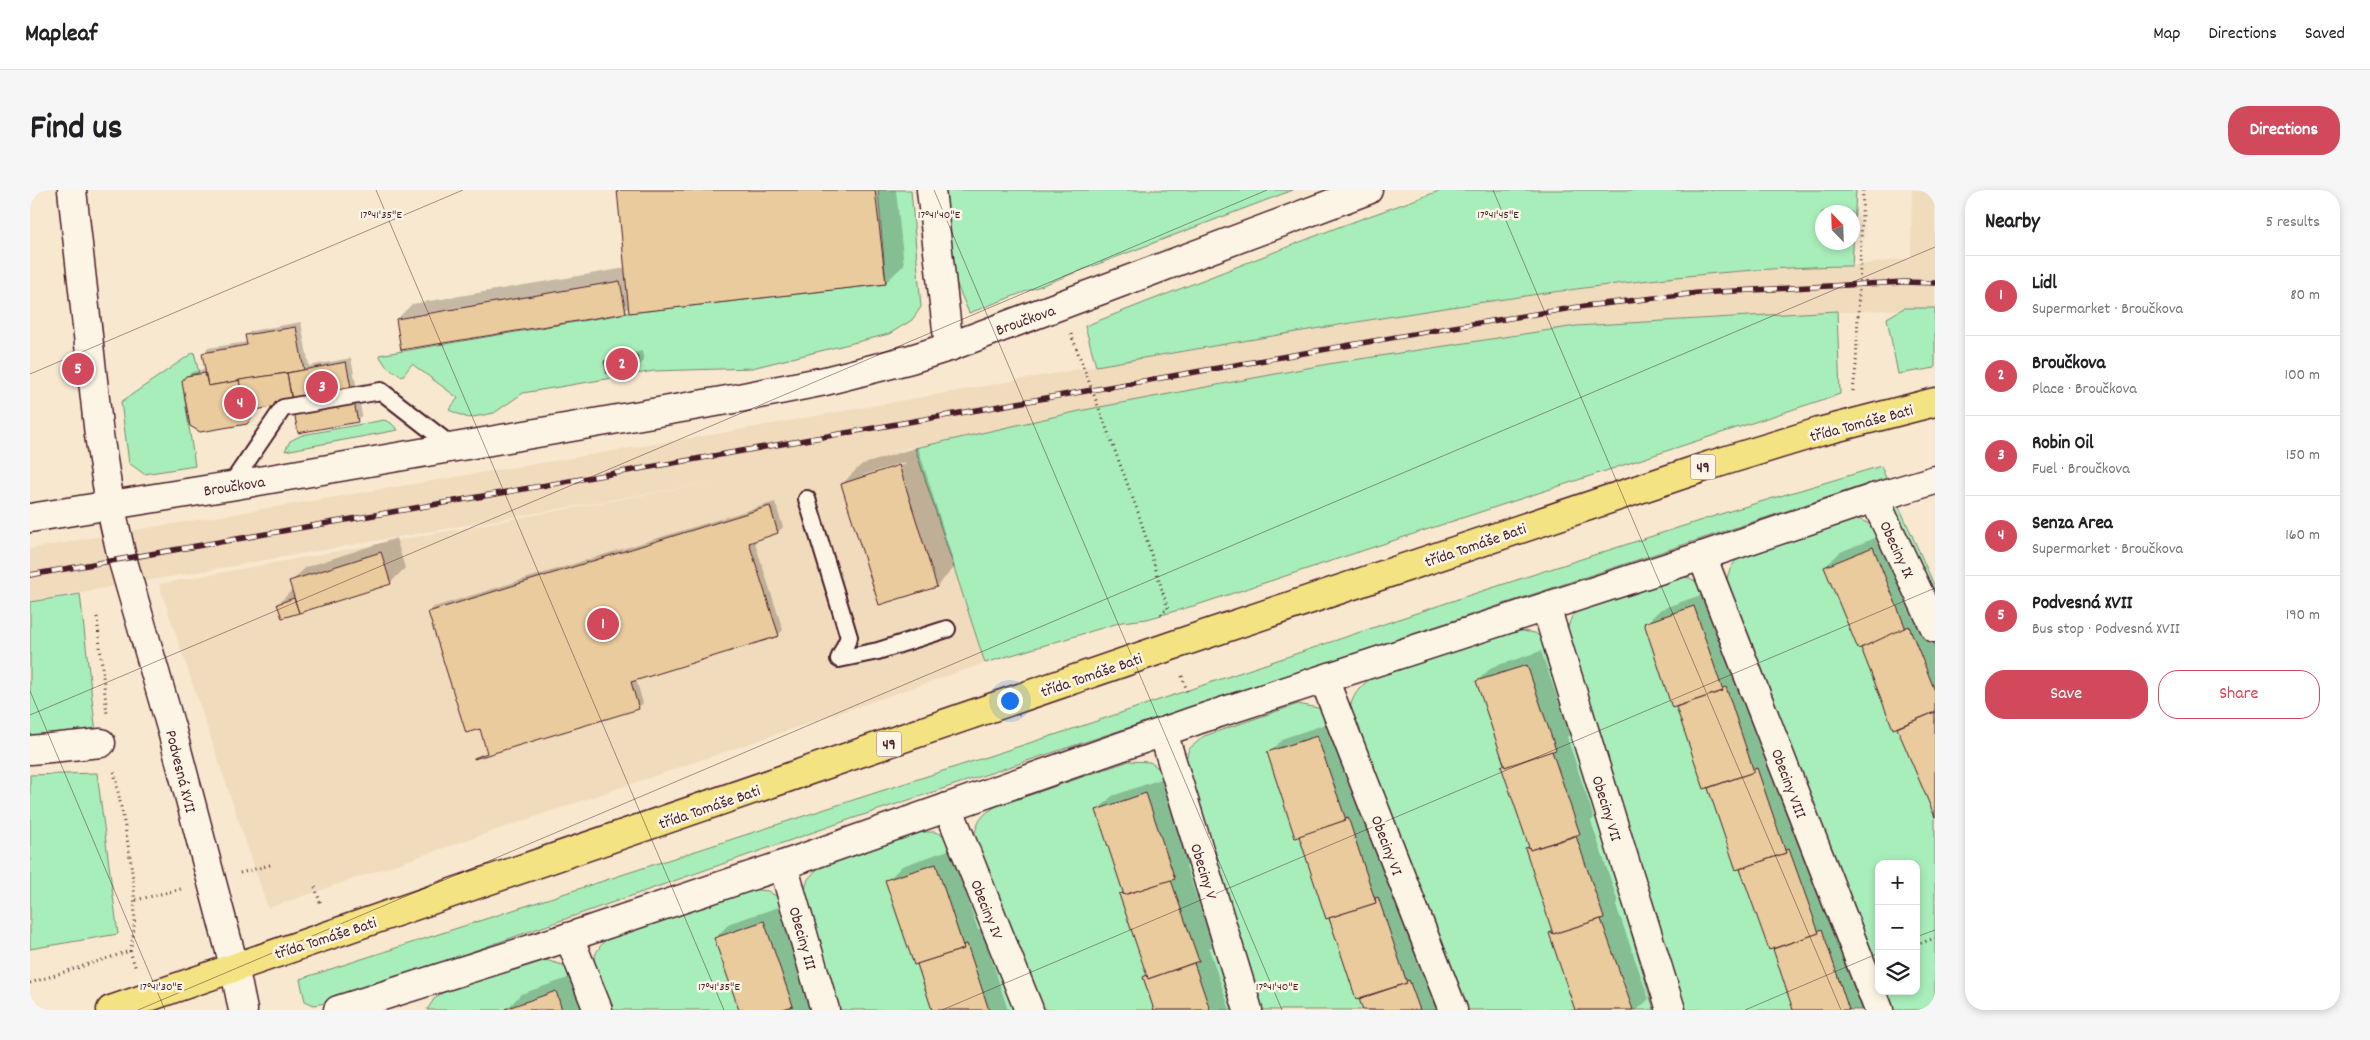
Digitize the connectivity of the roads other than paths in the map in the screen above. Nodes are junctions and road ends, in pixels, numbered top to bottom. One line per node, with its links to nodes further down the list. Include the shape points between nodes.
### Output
1 (72, 190): 11 (street, Podvesná XVII, via 99,435)
2 (931, 190): 4 (street)
3 (1368, 190): 4 (street, Broučkova)
4 (949, 347): 6 (street, Broučkova, via 787,389)
5 (1929, 404): 24 (main road, třída Tomáše Bati / 49, via 1711,465 1171,646 331,936)
6 (453, 448): 8 (street, Broučkova); 8 (lane, via 381,391 283,408)
7 (1935, 480): 10 (street)
8 (230, 486): 11 (street, Broučkova)
9 (807, 498): 16 (lane, via 849,637 839,659 878,651)
10 (1874, 498): 13 (street); 15 (street, Obeciny IX)
11 (110, 504): 12 (street, Broučkova); 24 (street, Podvesná XVII)
12 (30, 518)
13 (1702, 556): 14 (street); 35 (street, Obeciny VIII)
14 (1546, 606): 17 (street); 34 (street, Obeciny VII)
15 (1935, 628)
16 (947, 629)
17 (1324, 679): 18 (street); 33 (street, Obeciny VI)
18 (1163, 732): 21 (street); 32 (street, Obeciny V)
19 (107, 742): 20 (street)
20 (30, 750)
21 (948, 807): 22 (street); 31 (street, Obeciny IV)
22 (783, 865): 23 (street); 30 (street, Obeciny III)
23 (569, 937): 25 (street); 29 (street)
24 (234, 966): 26 (main road, třída Tomáše Bati / 49); 27 (street, Podvesná XVII)
25 (406, 1000): 28 (street)
26 (111, 1010)
27 (243, 1010)
28 (338, 1010)
29 (598, 1010)
30 (824, 1010)
31 (1029, 1010)
32 (1248, 1010)
33 (1452, 1010)
34 (1671, 1010)
35 (1879, 1010)

